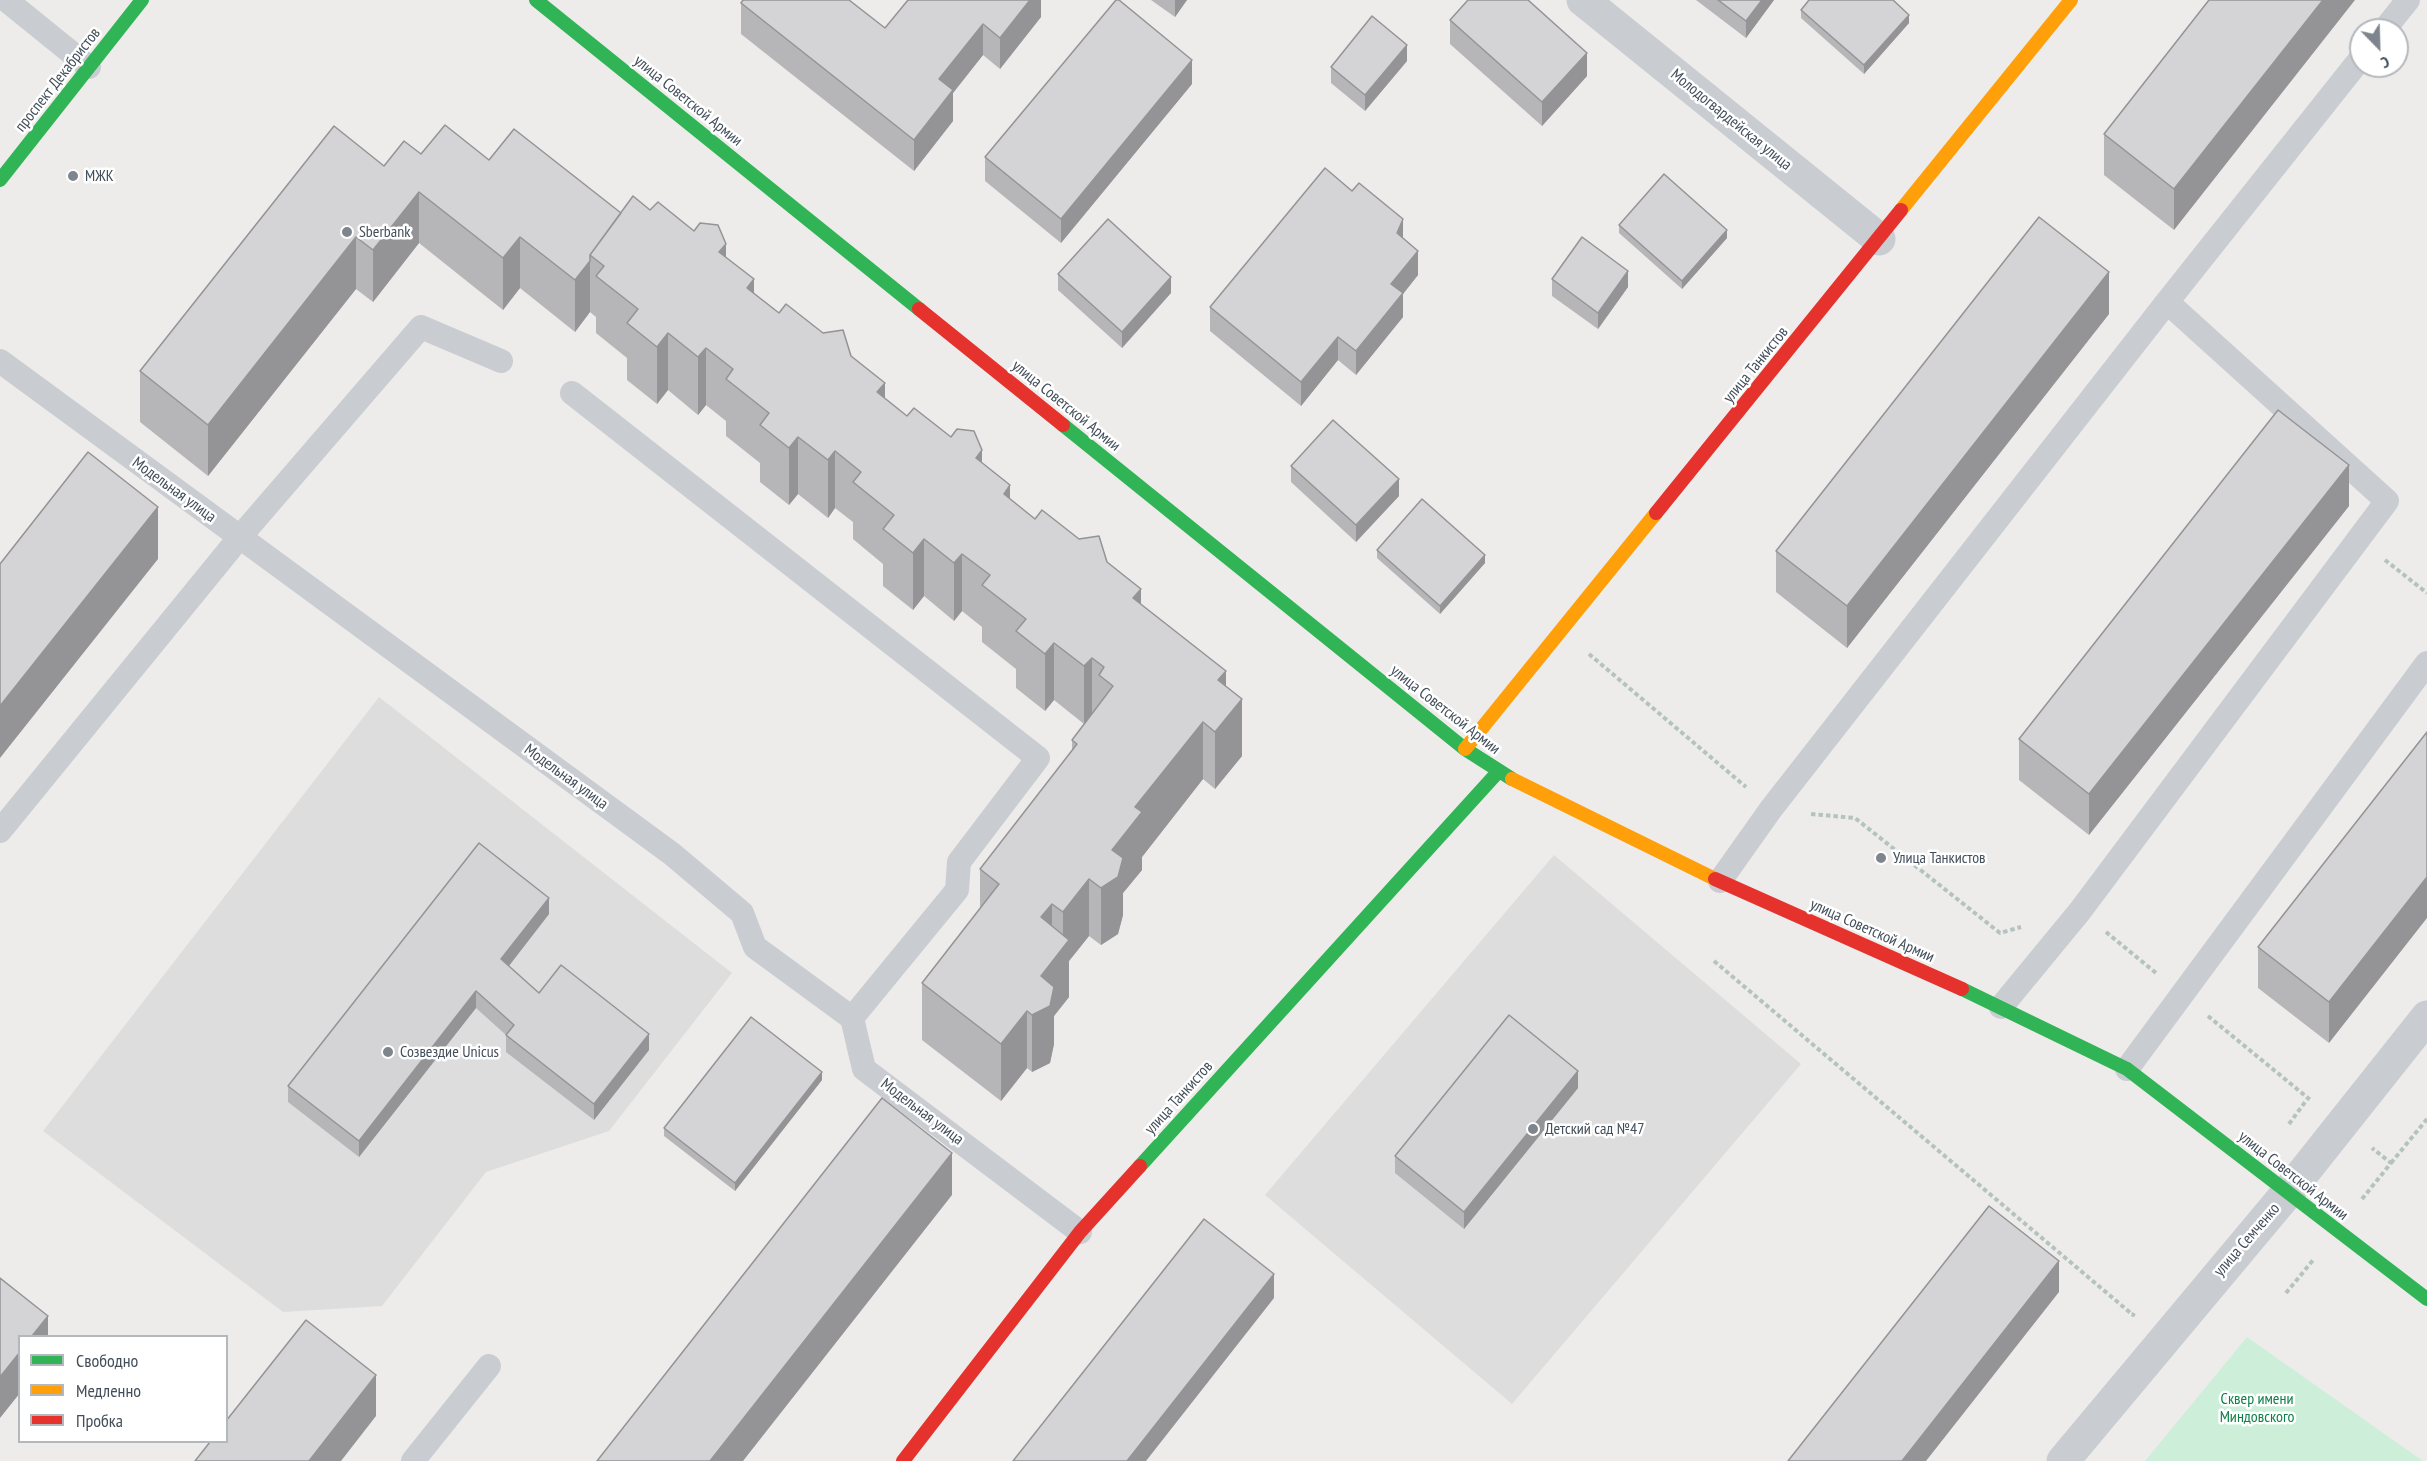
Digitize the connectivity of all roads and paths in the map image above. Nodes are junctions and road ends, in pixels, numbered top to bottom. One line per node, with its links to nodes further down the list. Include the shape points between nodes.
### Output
1 (6, 0): 8 (lane)
2 (142, 0): 8 (street, проспект Декабристов)
3 (536, 0): 21 (street, улица Советской Армии)
4 (1583, 0): 11 (street, Молодогвардейская улица)
5 (2072, 0): 11 (street, улица Танкистов)
6 (2408, 0): 7 (lane)
7 (2394, 18)
8 (89, 67): 10 (street, проспект Декабристов)
9 (2349, 73): 12 (lane)
10 (0, 180)
11 (1880, 239): 19 (street, улица Танкистов)
12 (2167, 302): 17 (lane, via 2387,501); 23 (lane)
13 (0, 361): 16 (lane, Модельная улица)
14 (501, 362): 16 (lane, via 421,327)
15 (572, 393): 32 (lane, via 1038,758 959,862 957,890)
16 (239, 538): 24 (lane); 32 (lane, Модельная улица, via 672,854 742,913 756,947)
17 (2358, 538): 18 (path); 26 (lane)
18 (2427, 593)
19 (1561, 631): 21 (street, улица Танкистов); 23 (path)
20 (2427, 663): 29 (lane)
21 (1465, 749): 22 (street, улица Советской Армии)
22 (1498, 772): 25 (street, улица Советской Армии); 38 (street, улица Танкистов)
23 (1771, 809): 25 (lane); 27 (path, via 1855,819 2000,933)
24 (0, 831)
25 (1720, 881): 30 (street, улица Советской Армии)
26 (2080, 911): 29 (path); 30 (lane)
27 (2023, 927)
28 (1714, 961): 40 (path, via 2133,1315)
29 (2182, 995): 33 (lane); 34 (path)
30 (2001, 1007): 33 (street, улица Советской Армии)
31 (2427, 1017): 37 (street, улица Семченко)
32 (852, 1018): 38 (lane, Модельная улица, via 864,1068)
33 (2127, 1069): 37 (street, улица Советской Армии)
34 (2308, 1098)
35 (2427, 1119): 36 (path)
36 (2391, 1163)
37 (2288, 1192): 39 (street, улица Советской Армии); 44 (street, улица Семченко)
38 (1080, 1232): 43 (street, улица Танкистов)
39 (2427, 1299)
40 (2140, 1306)
41 (489, 1366): 42 (lane)
42 (413, 1461)
43 (903, 1461)
44 (2063, 1461)

